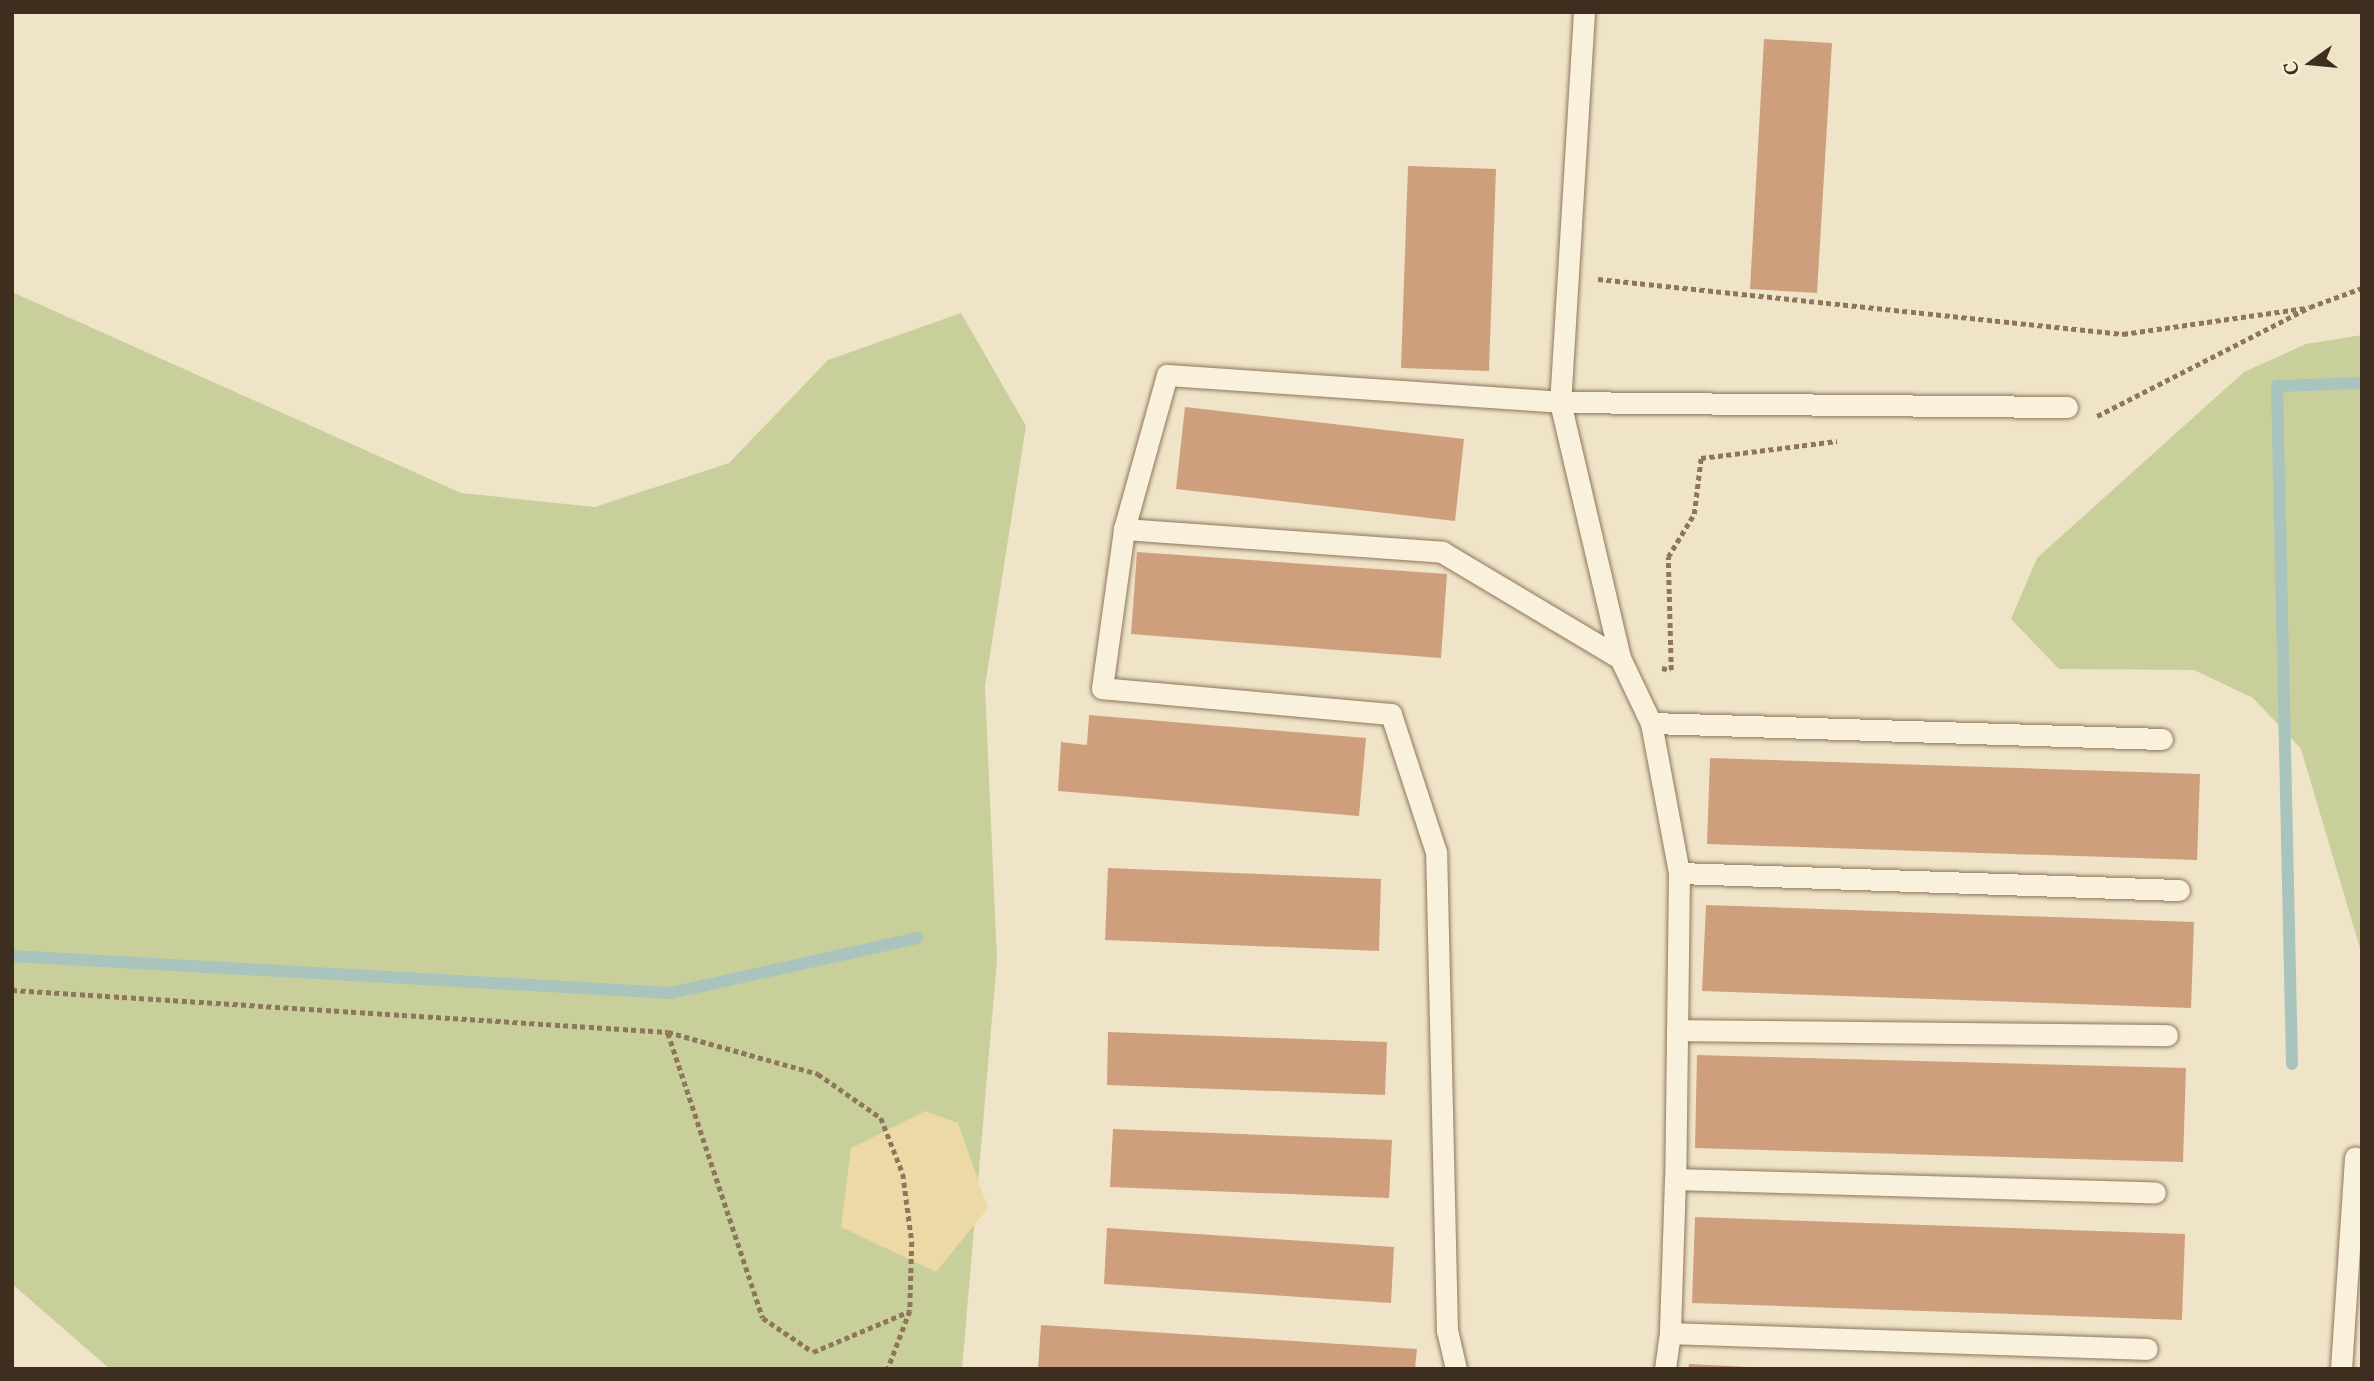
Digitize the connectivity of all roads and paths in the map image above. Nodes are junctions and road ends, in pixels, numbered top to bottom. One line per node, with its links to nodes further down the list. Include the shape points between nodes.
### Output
1 (1584, 12): 2 (lane)
2 (1568, 276): 4 (path, via 2123,334); 5 (lane)
3 (2362, 288): 4 (path)
4 (2310, 307): 7 (path)
5 (1560, 402): 6 (lane); 9 (lane, via 1167,374); 10 (lane)
6 (2067, 407)
7 (2096, 417)
8 (1839, 440): 10 (path, via 1701,458 1694,514 1668,557 1671,670)
9 (1124, 529): 10 (lane, via 1442,552); 26 (lane, via 1102,688 1391,714 1436,852 1447,1331)
10 (1620, 658): 11 (lane)
11 (1651, 723): 12 (lane); 13 (lane)
12 (2162, 739)
13 (1679, 873): 14 (lane); 16 (lane)
14 (2179, 890)
15 (12, 990): 17 (path)
16 (1677, 1030): 18 (lane); 20 (lane)
17 (668, 1032): 22 (path, via 818,1074 881,1118 903,1174 912,1242); 22 (path, via 763,1318 813,1352)
18 (2167, 1035)
19 (2355, 1157): 28 (lane)
20 (1675, 1179): 21 (lane); 23 (lane)
21 (2155, 1192)
22 (910, 1311): 25 (path)
23 (1670, 1333): 24 (lane); 27 (lane)
24 (2147, 1349)
25 (888, 1369)
26 (1455, 1369)
27 (1665, 1369)
28 (2342, 1369)

